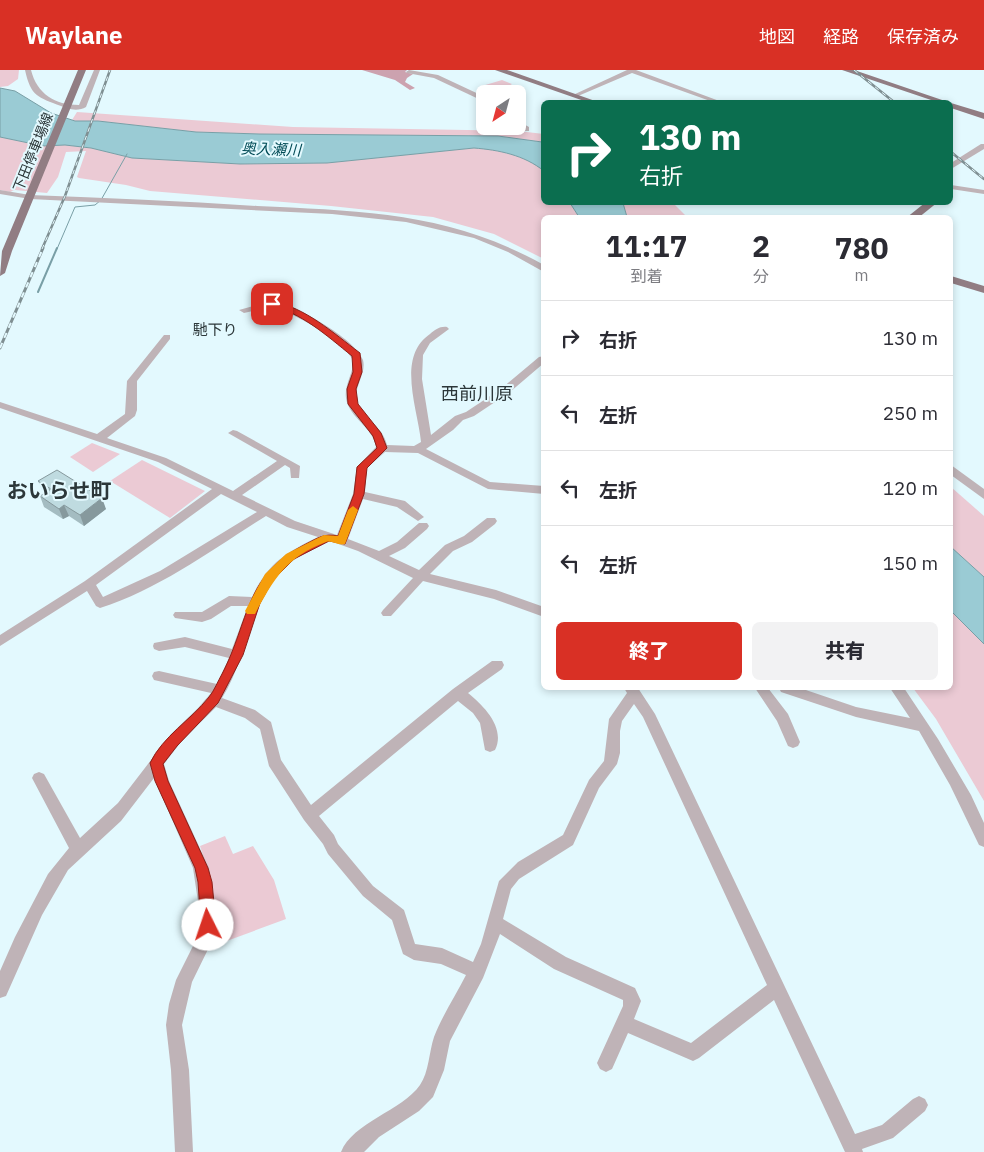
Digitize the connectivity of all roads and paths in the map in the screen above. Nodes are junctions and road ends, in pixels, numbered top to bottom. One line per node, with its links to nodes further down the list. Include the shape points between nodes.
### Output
1 (28, 70): 15 (street, via 35,92)
2 (82, 70): 15 (main road, 下田停車場線)
3 (96, 70): 15 (street, via 82,107)
4 (499, 70): 9 (main road)
5 (632, 70): 9 (street); 12 (street)
6 (850, 70): 13 (main road)
7 (411, 71): 8 (street); 10 (street, via 436,76)
8 (403, 76)
9 (576, 95): 11 (main road)
10 (476, 96)
11 (589, 100)
12 (713, 100)
13 (938, 100)
14 (953, 106): 16 (main road)
15 (66, 107): 22 (main road, 下田停車場線)
16 (984, 116)
17 (984, 146): 18 (street)
18 (953, 166)
19 (953, 187): 21 (street)
20 (0, 192): 22 (street)
21 (984, 192)
22 (30, 196): 25 (main road, 下田停車場線); 26 (street, via 295,210 420,221 486,239)
23 (929, 205): 24 (main road)
24 (916, 215)
25 (3, 251): 27 (main road, 下田停車場線)
26 (541, 266)
27 (0, 273)
28 (953, 280): 29 (main road)
29 (984, 290)
30 (244, 310): 38 (street, via 272,304 282,306 312,320 351,348 359,360 351,389 353,404 378,435)
31 (444, 329): 37 (street, via 430,338 418,355)
32 (167, 337): 36 (street, via 132,381 130,416)
33 (541, 361): 37 (street, via 506,390)
34 (0, 405): 36 (street)
35 (233, 433): 40 (street)
36 (99, 438): 43 (street, via 162,460)
37 (426, 442): 39 (street)
38 (382, 448): 39 (street); 45 (street, via 362,467)
39 (416, 450): 44 (street, via 488,485)
40 (284, 461): 42 (street, via 296,468); 47 (street)
41 (953, 471): 46 (street)
42 (295, 475)
43 (220, 489): 47 (street); 54 (street)
44 (541, 490)
45 (359, 494): 51 (street); 52 (street, via 401,504 421,521 401,545)
46 (984, 495)
47 (234, 496): 48 (street)
48 (265, 512): 50 (street); 54 (street, via 161,575 112,599 100,603)
49 (491, 521): 53 (street, via 463,542 449,548)
50 (328, 537): 51 (street); 55 (street, via 283,563 269,577)
51 (341, 541): 52 (street)
52 (380, 556): 53 (street)
53 (420, 576): 56 (street, via 496,595); 57 (street)
54 (89, 584): 59 (street)
55 (254, 602): 58 (street, via 229,601 200,619); 61 (street)
56 (541, 611)
57 (387, 613)
58 (179, 615)
59 (0, 641)
60 (159, 646): 61 (street, via 185,642)
61 (237, 655): 69 (street)
62 (496, 665): 68 (street)
63 (159, 676): 69 (street)
64 (633, 690): 78 (street, via 616,719 610,764 594,784 568,840 514,874 504,886); 80 (street, via 648,714)
65 (762, 690): 71 (street, via 783,718)
66 (792, 690): 70 (street, via 856,712)
67 (897, 690): 70 (street)
68 (458, 693): 72 (street, via 486,720 492,733); 75 (street)
69 (217, 695): 73 (street, via 172,742); 75 (street, via 266,726 274,762)
70 (922, 726): 76 (street, via 973,812)
71 (793, 742)
72 (490, 746)
73 (157, 763): 77 (street, via 129,802); 86 (street, via 202,868 208,914 207,935 184,980 174,1025)
74 (39, 778): 77 (street)
75 (309, 815): 79 (street, via 368,891 398,915 409,949 442,956)
76 (984, 840)
77 (78, 849): 81 (street, via 45,895)
78 (494, 922): 79 (street, via 489,945); 82 (street, via 560,963 629,994 632,1002)
79 (477, 972): 87 (street, via 442,1039 427,1090)
80 (777, 987): 82 (street, via 693,1052); 85 (street)
81 (0, 990)
82 (624, 1023): 83 (street)
83 (606, 1063)
84 (919, 1105): 85 (street, via 887,1132)
85 (852, 1148)
86 (184, 1152)
87 (350, 1152)

